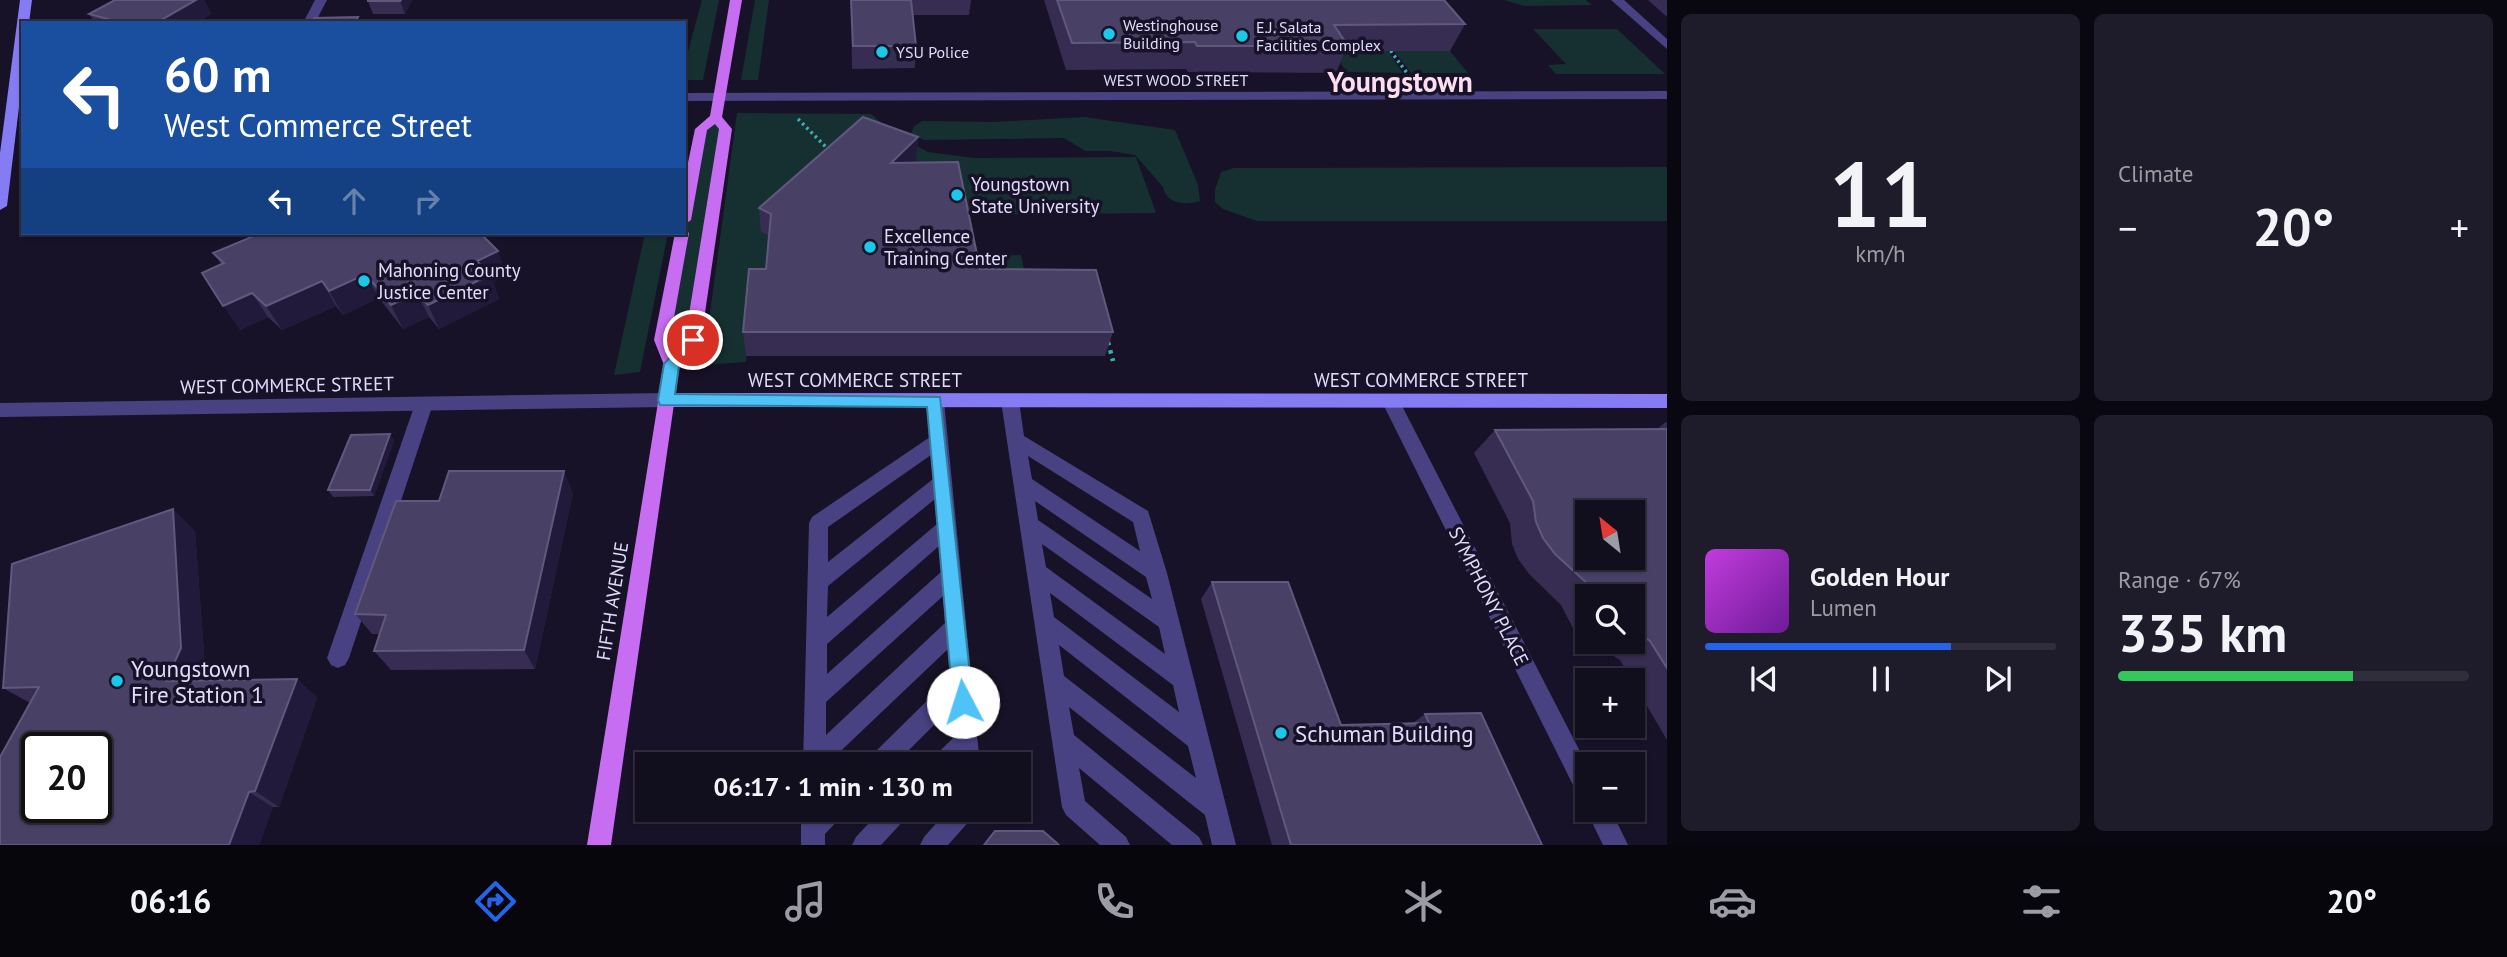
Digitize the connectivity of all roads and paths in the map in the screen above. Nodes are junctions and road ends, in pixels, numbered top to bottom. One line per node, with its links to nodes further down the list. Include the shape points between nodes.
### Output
1 (26, 0): 5 (main road)
2 (321, 0): 6 (street)
3 (736, 0): 12 (main road, FIFTH AVENUE)
4 (1617, 0): 7 (street)
5 (23, 21)
6 (310, 21)
7 (1667, 45)
8 (1387, 46): 13 (path)
9 (21, 55): 14 (main road)
10 (1667, 96): 13 (street, WEST WOOD STREET)
11 (686, 97): 12 (street, WEST WOOD STREET)
12 (719, 97): 13 (street, WEST WOOD STREET); 16 (main road, FIFTH AVENUE)
13 (1424, 97)
14 (18, 103): 18 (main road)
15 (792, 113): 17 (path)
16 (716, 117): 19 (main road, FIFTH AVENUE, via 701,129); 23 (main road, FIFTH AVENUE, via 726,129 693,340)
17 (831, 151)
18 (0, 206)
19 (686, 209)
20 (682, 235): 23 (main road, FIFTH AVENUE, via 662,340)
21 (1106, 337): 22 (path)
22 (1112, 361)
23 (672, 364): 24 (main road, FIFTH AVENUE)
24 (666, 400): 25 (main road, WEST COMMERCE STREET); 29 (street, WEST COMMERCE STREET); 63 (main road, FIFTH AVENUE)
25 (935, 401): 26 (main road, WEST COMMERCE STREET); 31 (street)
26 (1010, 401): 28 (main road, WEST COMMERCE STREET); 32 (street)
27 (1667, 401): 28 (main road, WEST COMMERCE STREET)
28 (1391, 402): 58 (street, SYMPHONY PLACE)
29 (424, 404): 30 (street, WEST COMMERCE STREET); 45 (street)
30 (0, 410)
31 (939, 440): 33 (street); 40 (street, via 818,523)
32 (1017, 440): 34 (street); 38 (street, via 1141,517)
33 (942, 483): 36 (street); 40 (street)
34 (1024, 484): 35 (street); 38 (street)
35 (1030, 525): 37 (street); 42 (street)
36 (946, 528): 39 (street); 44 (street)
37 (1037, 572): 41 (street); 46 (street)
38 (1157, 573): 42 (street)
39 (951, 576): 43 (street); 49 (street)
40 (816, 583): 44 (street)
41 (1046, 623): 48 (street); 50 (street)
42 (1169, 623): 46 (street)
43 (956, 627): 47 (street); 54 (street)
44 (815, 641): 49 (street)
45 (338, 658)
46 (1183, 680): 50 (street)
47 (961, 682): 51 (street); 55 (street)
48 (1055, 682): 52 (street); 59 (street)
49 (814, 699): 53 (street)
50 (1198, 740): 59 (street)
51 (966, 741): 56 (street); 57 (street)
52 (1064, 741): 66 (street, via 1074,807); 67 (street)
53 (814, 752)
54 (825, 752)
55 (891, 752)
56 (955, 752)
57 (967, 752)
58 (1575, 765)
59 (1215, 808): 68 (street)
60 (886, 822): 64 (street)
61 (953, 822): 65 (street)
62 (1604, 822): 69 (street)
63 (599, 845)
64 (863, 845)
65 (932, 845)
66 (1118, 845)
67 (1191, 845)
68 (1224, 845)
69 (1616, 845)

